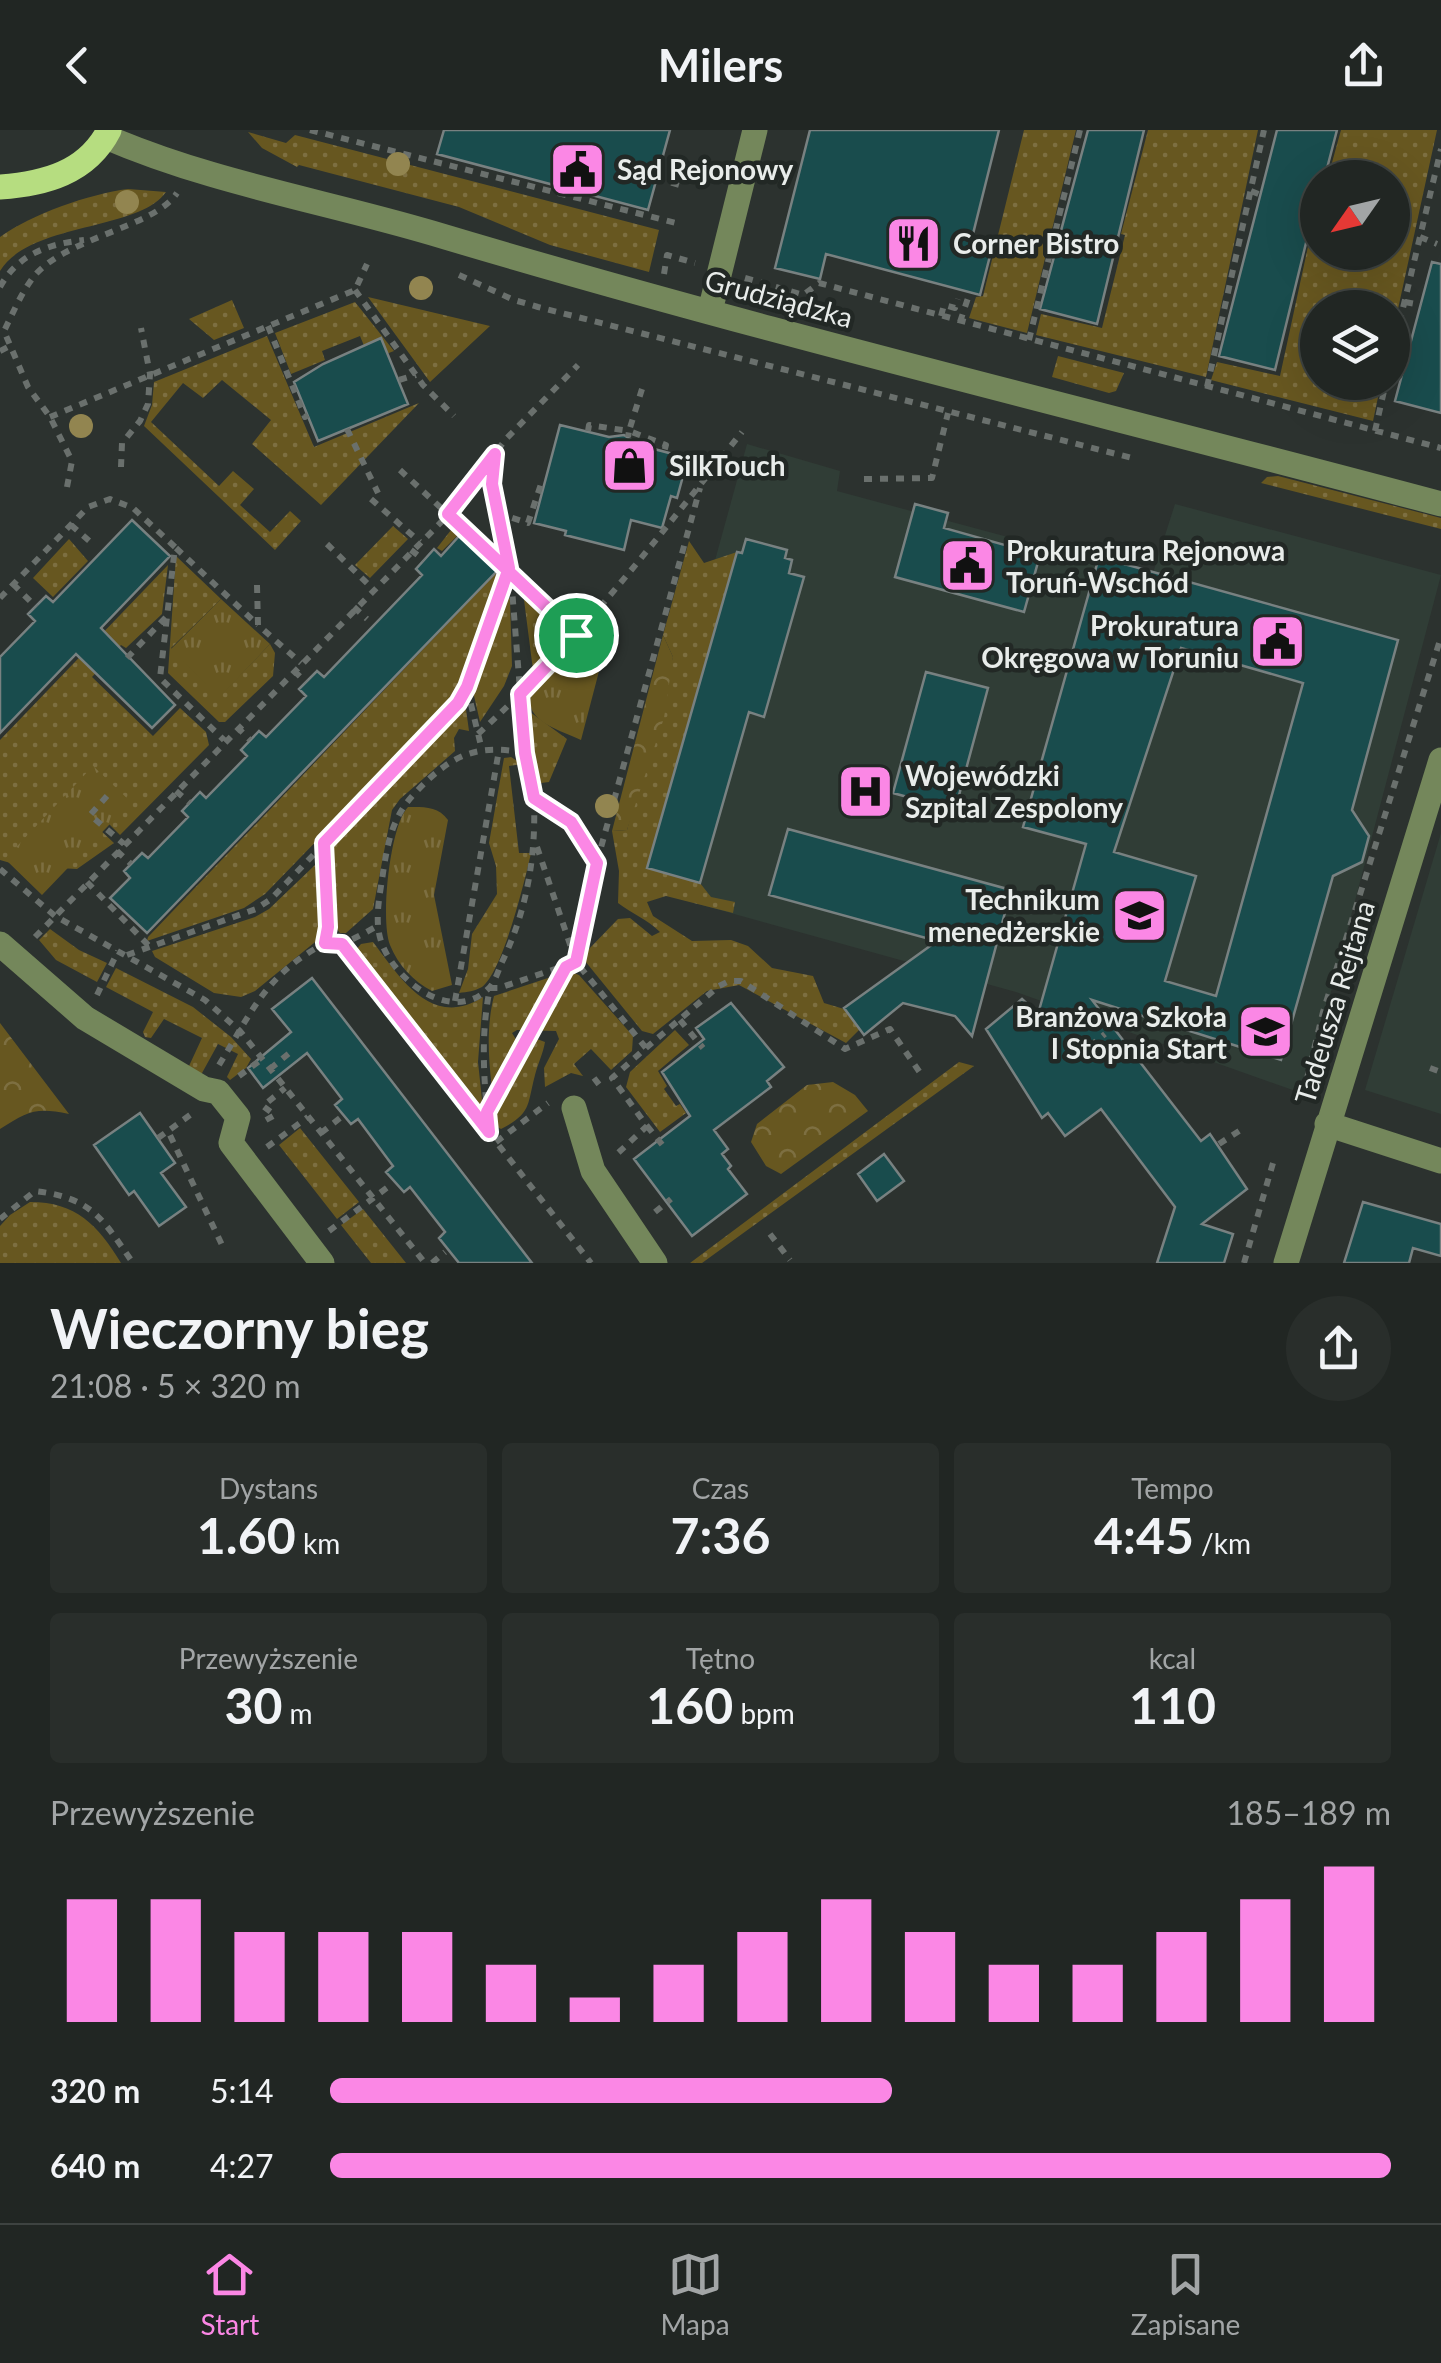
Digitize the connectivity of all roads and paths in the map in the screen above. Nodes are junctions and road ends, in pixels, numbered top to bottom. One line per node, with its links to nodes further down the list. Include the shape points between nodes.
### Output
1 (310, 130): 14 (path)
2 (755, 130): 19 (street)
3 (1080, 130): 34 (path)
4 (1264, 130): 12 (path)
5 (108, 134): 8 (street, Grudziądzka); 11 (main road, via 60,177)
6 (1441, 149): 7 (path)
7 (1439, 164): 15 (path)
8 (187, 167): 16 (path, via 182,186 162,209); 24 (street, Grudziądzka)
9 (656, 178): 10 (path)
10 (686, 186)
11 (1, 187)
12 (1251, 192): 13 (path); 41 (path)
13 (1260, 196)
14 (676, 223)
15 (1420, 236): 17 (path); 22 (path)
16 (90, 239): 20 (path, via 56,243 24,258); 35 (path, via 34,276 4,330)
17 (1437, 244)
18 (367, 264): 21 (path)
19 (720, 270): 24 (path, via 667,256); 29 (street); 30 (path, via 803,295 819,283)
20 (0, 287)
21 (355, 290): 32 (path); 39 (path)
22 (1408, 290)
23 (970, 292): 31 (path)
24 (660, 298): 29 (street, Grudziądzka)
25 (958, 300): 30 (path, via 955,308 944,305)
26 (1410, 303): 27 (path)
27 (1420, 305)
28 (538, 307): 44 (path)
29 (710, 311): 63 (street, Grudziądzka)
30 (941, 316): 31 (path)
31 (960, 322): 34 (path)
32 (268, 326): 38 (path); 45 (path)
33 (141, 328): 38 (path)
34 (1030, 340): 41 (path)
35 (10, 346): 36 (path); 47 (path)
36 (0, 351)
37 (578, 366): 55 (path)
38 (150, 374): 47 (path); 57 (path, via 148,404 122,443)
39 (416, 375): 40 (path); 46 (path)
40 (399, 380)
41 (1207, 386): 50 (path)
42 (642, 390): 52 (path)
43 (1382, 400): 50 (path)
44 (948, 412): 56 (path); 60 (path, via 932,478)
45 (308, 415)
46 (454, 416)
47 (50, 417): 62 (path, via 72,461)
48 (348, 429): 67 (path, via 375,496)
49 (588, 431): 52 (path, via 588,425)
50 (1375, 431): 53 (path)
51 (742, 432): 61 (path)
52 (628, 434): 54 (path, via 666,446)
53 (1441, 448)
54 (664, 452)
55 (495, 454): 64 (path); 65 (path)
56 (1153, 462)
57 (121, 467)
58 (400, 470): 65 (path)
59 (543, 478): 64 (path, via 528,523)
60 (864, 479)
61 (702, 483): 83 (path); 107 (path)
62 (67, 486)
63 (1441, 504)
64 (498, 513): 73 (path)
65 (448, 514): 67 (path); 73 (path)
66 (71, 524): 69 (path); 70 (path, via 88,507 110,499 133,508); 74 (path)
67 (420, 542): 71 (path)
68 (327, 544): 76 (path)
69 (94, 546)
70 (175, 547): 80 (path); 82 (path)
71 (412, 550): 72 (path); 76 (path)
72 (424, 560)
73 (509, 568): 83 (path); 90 (path); 91 (path)
74 (13, 584): 77 (path); 78 (path)
75 (257, 586): 82 (path)
76 (373, 589): 79 (path)
77 (0, 598)
78 (36, 607)
79 (354, 607): 81 (path); 87 (path)
80 (167, 616): 86 (path); 94 (path, via 160,678)
81 (367, 619)
82 (258, 626): 87 (path)
83 (576, 635): 85 (path); 91 (path)
84 (1441, 637): 137 (path, via 1323,1012)
85 (589, 644)
86 (127, 658)
87 (300, 664): 88 (path)
88 (294, 670): 89 (path); 92 (path)
89 (306, 682)
90 (467, 687): 93 (path); 104 (path)
91 (520, 694): 93 (path); 98 (path)
92 (237, 728): 94 (path); 95 (path)
93 (478, 734): 96 (path)
94 (224, 740): 100 (path)
95 (250, 740)
96 (482, 750): 97 (path); 112 (path, via 459,755 402,806 389,833)
97 (500, 750): 98 (path); 121 (path)
98 (525, 753): 102 (path)
99 (1441, 760): 142 (street, Tadeusza Rejtana)
100 (176, 790): 103 (path); 106 (path)
101 (107, 796): 106 (path, via 90,815)
102 (534, 798): 105 (path); 107 (path, via 571,822)
103 (190, 803)
104 (324, 843): 113 (path); 115 (path, via 256,909)
105 (536, 844): 118 (path); 120 (path, via 514,937)
106 (120, 848): 108 (path); 110 (path)
107 (597, 863): 118 (path)
108 (130, 864)
109 (0, 870): 111 (path)
110 (87, 882): 111 (path); 115 (path)
111 (56, 916): 116 (path); 117 (path)
112 (379, 925): 114 (path); 121 (path, via 381,943 410,985)
113 (325, 943): 114 (path); 124 (path, via 265,987)
114 (342, 944): 147 (path)
115 (150, 947): 117 (path)
116 (8, 950): 122 (street)
117 (122, 953): 122 (path); 124 (path, via 206,1000)
118 (576, 962): 119 (path); 127 (path)
119 (566, 967): 120 (path); 139 (path)
120 (490, 988): 121 (path); 139 (path, via 484,1014)
121 (455, 1002)
122 (86, 1018): 136 (street)
123 (680, 1020): 127 (path); 128 (path); 133 (path, via 719,986 741,981 845,1049 890,1030)
124 (240, 1032): 131 (path); 136 (path)
125 (1105, 1034): 126 (path)
126 (1090, 1046)
127 (646, 1048): 143 (path, via 612,1078)
128 (703, 1048)
129 (293, 1050): 131 (path)
130 (1430, 1068): 132 (path)
131 (270, 1069): 140 (path)
132 (1441, 1072)
133 (922, 1077)
134 (594, 1078): 135 (path)
135 (601, 1087)
136 (204, 1089): 153 (street, via 218,1092 238,1118 231,1144)
137 (1302, 1103)
138 (574, 1108): 167 (street, via 593,1171)
139 (487, 1112): 147 (path)
140 (308, 1117): 146 (path); 153 (path)
141 (340, 1118): 146 (path)
142 (1327, 1124): 151 (street); 169 (street, Tadeusza Rejtana)
143 (647, 1126): 150 (path); 152 (path)
144 (1242, 1129): 149 (path)
145 (168, 1132): 148 (path)
146 (321, 1132): 156 (path)
147 (489, 1132): 166 (path)
148 (158, 1138)
149 (1219, 1144)
150 (664, 1147)
151 (1441, 1160)
152 (614, 1162)
153 (246, 1163): 162 (street)
154 (1273, 1163): 168 (path)
155 (392, 1184): 156 (path)
156 (373, 1198): 162 (path); 164 (path)
157 (672, 1199): 159 (path)
158 (0, 1219): 165 (path, via 35,1191 59,1194 85,1203)
159 (646, 1219)
160 (770, 1234): 163 (path)
161 (445, 1252): 164 (path)
162 (316, 1254)
163 (790, 1260)
164 (423, 1262)
165 (132, 1263)
166 (590, 1263)
167 (655, 1263)
168 (1244, 1263)
169 (1286, 1263)

